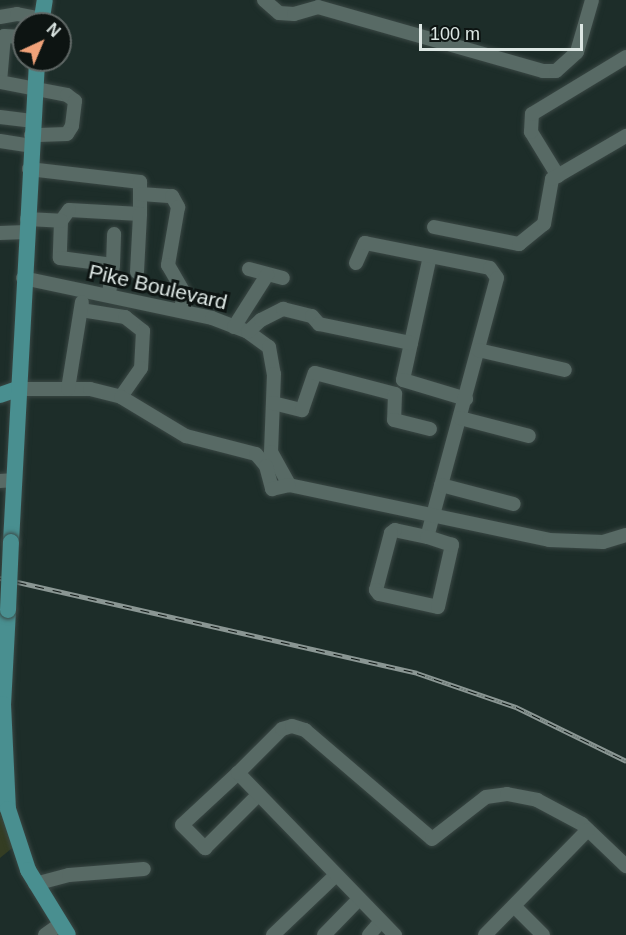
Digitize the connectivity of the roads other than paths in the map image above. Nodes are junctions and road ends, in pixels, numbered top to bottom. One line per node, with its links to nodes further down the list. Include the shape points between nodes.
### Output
1 (264, 0): 2 (street, via 279,13 294,14 318,7 543,71 556,71 577,52)
2 (592, 0)
3 (12, 36): 6 (street, via 4,36 0,82)
4 (626, 57): 12 (street, via 532,114 531,132)
5 (36, 72): 6 (main road)
6 (34, 90): 8 (main road); 8 (street, via 67,95 75,101 67,134)
7 (0, 117): 8 (street)
8 (31, 134): 10 (street); 11 (main road)
9 (626, 136): 12 (street)
10 (0, 141)
11 (29, 169): 13 (street, via 140,182); 16 (main road)
12 (558, 176): 17 (street, via 552,179 544,224 519,244)
13 (141, 194): 14 (street); 31 (street, via 172,196 178,207 168,265 185,294)
14 (140, 214): 15 (street, via 69,210); 24 (street)
15 (61, 221): 16 (street); 22 (street, via 60,258)
16 (26, 226): 18 (street); 26 (main road)
17 (434, 227)
18 (0, 233)
19 (114, 234): 22 (street)
20 (430, 256): 21 (street, via 365,243); 34 (street); 35 (street, via 490,268 497,279)
21 (356, 263)
22 (113, 265): 29 (street)
23 (249, 269): 25 (street)
24 (137, 272)
25 (267, 274): 27 (street); 32 (street)
26 (23, 278): 28 (street, Pike Boulevard); 38 (main road)
27 (284, 279)
28 (84, 291): 29 (street, Pike Boulevard); 30 (street)
29 (109, 295): 31 (street, Pike Boulevard)
30 (81, 310): 39 (street); 41 (street, via 125,317 143,331 141,368)
31 (180, 310): 32 (street, Pike Boulevard)
32 (234, 327): 33 (street, Pike Boulevard)
33 (248, 332): 34 (street, via 283,309 312,316 319,324); 43 (street, Pike Boulevard, via 269,347)
34 (411, 343): 42 (street, via 403,380)
35 (478, 350): 36 (street); 42 (street)
36 (565, 370)
37 (0, 384): 38 (main road)
38 (17, 388): 39 (street); 40 (main road); 47 (main road)
39 (68, 389): 41 (street)
40 (0, 394)
41 (121, 397): 48 (street, via 186,436 256,454 266,466 272,489)
42 (466, 399): 44 (street)
43 (273, 403): 45 (street, via 302,410 315,373 395,394 394,420); 48 (street, Pike Boulevard, via 271,452)
44 (460, 418): 46 (street); 49 (street)
45 (430, 429)
46 (529, 436)
47 (7, 480): 54 (main road, bridge, via 11,542)
48 (289, 485): 51 (street)
49 (441, 485): 50 (street); 51 (street)
50 (514, 504)
51 (432, 515): 52 (street, via 549,540 603,543); 53 (street)
52 (626, 535)
53 (427, 537): 53 (street, via 395,530 392,533 376,590 379,594 438,607 452,545)
54 (2, 744): 56 (main road)
55 (238, 773): 57 (street); 57 (street, via 182,825 205,849); 58 (street, via 282,729 292,726 305,730 432,839 486,797 507,794 537,800)
56 (2, 787): 62 (main road, via 17,842)
57 (258, 795): 61 (street)
58 (588, 830): 59 (street); 64 (street)
59 (626, 866)
60 (144, 869): 62 (street, via 69,875)
61 (335, 876): 63 (street); 68 (street)
62 (35, 884): 66 (main road)
63 (359, 899): 65 (street); 69 (street)
64 (514, 906): 72 (street); 73 (street)
65 (381, 921): 70 (street); 71 (street)
66 (64, 929): 67 (street)
67 (45, 935)
68 (273, 935)
69 (324, 935)
70 (369, 935)
71 (395, 935)
72 (485, 935)
73 (543, 935)

